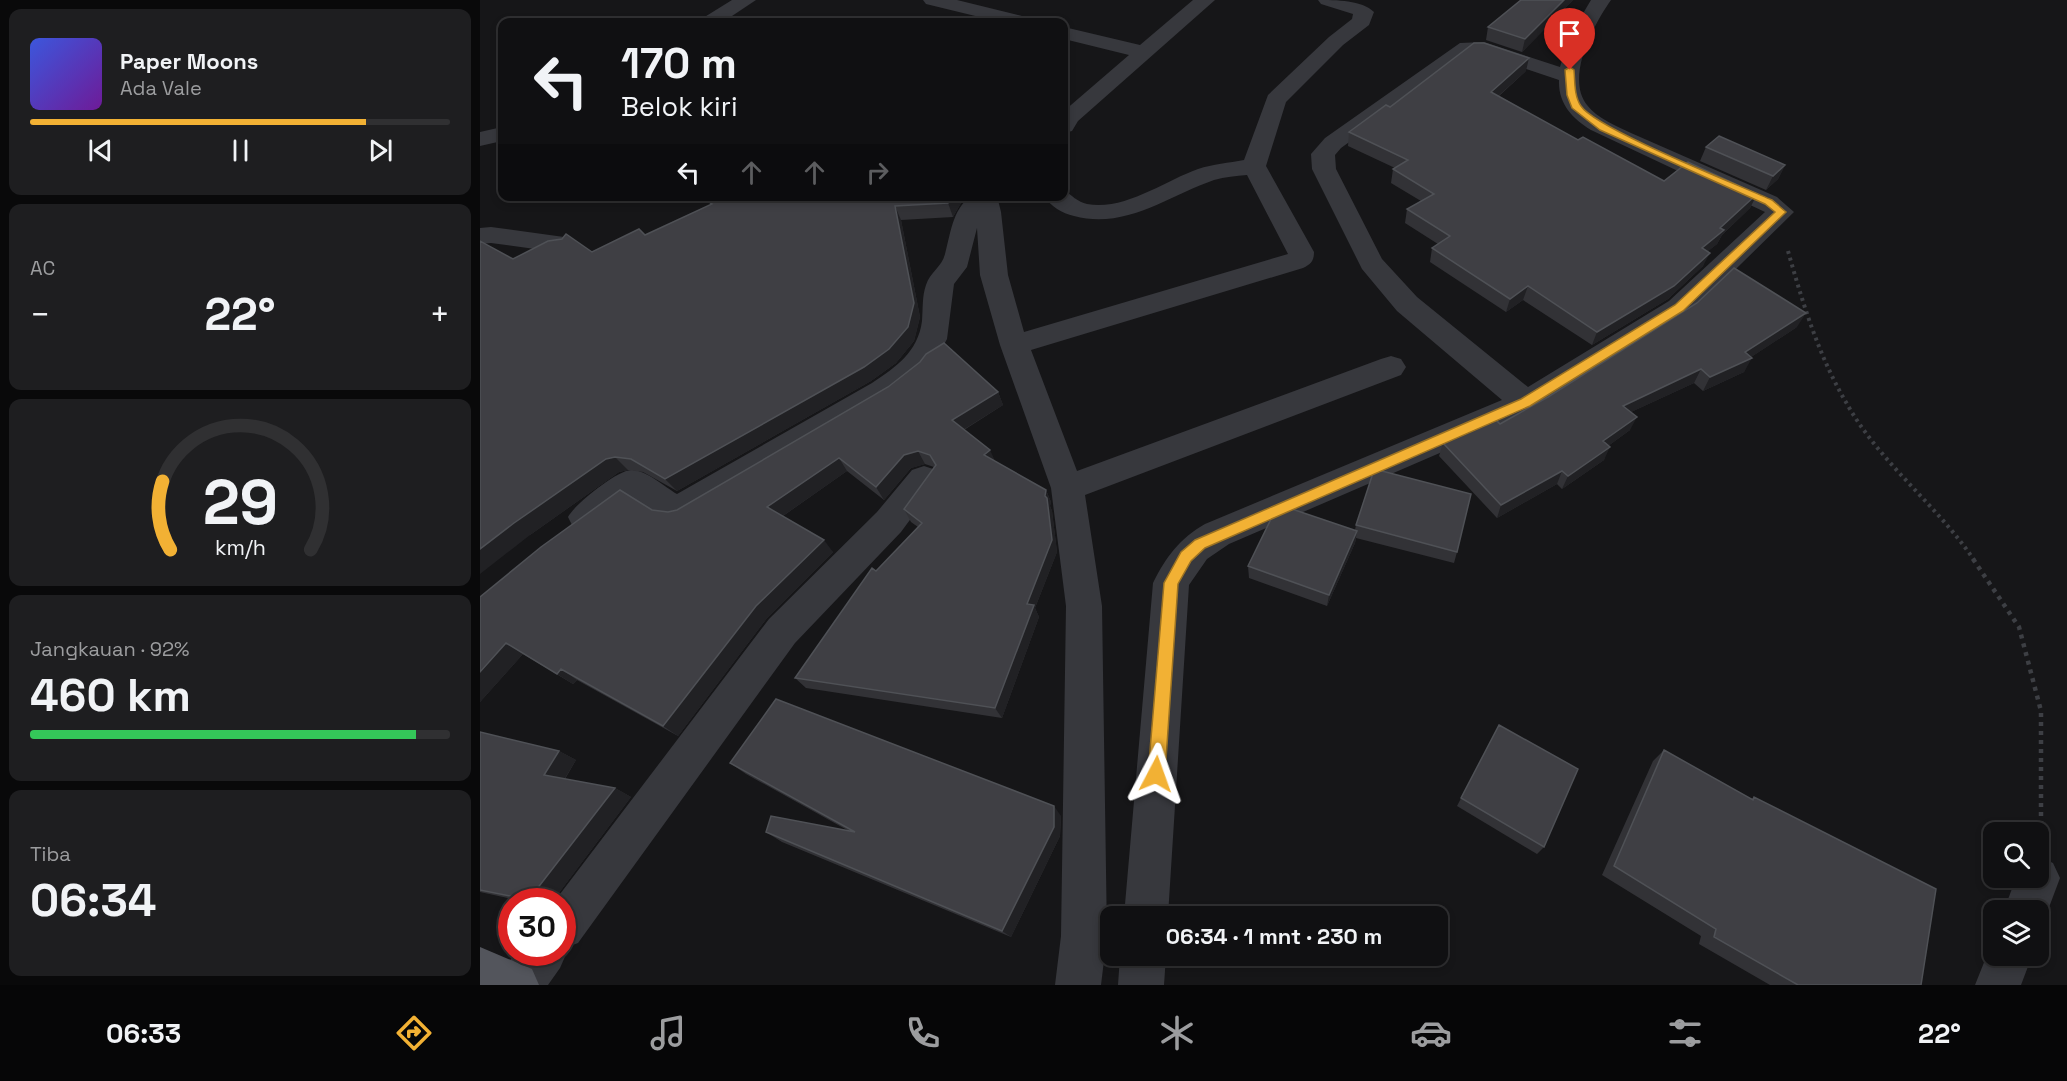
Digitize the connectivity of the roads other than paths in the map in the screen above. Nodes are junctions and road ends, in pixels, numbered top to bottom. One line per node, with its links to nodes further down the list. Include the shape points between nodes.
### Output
1 (746, 0): 6 (street)
2 (933, 0): 7 (street)
3 (1205, 0): 9 (street)
4 (1328, 0): 14 (street, via 1364,12 1362,21 1276,100)
5 (1601, 0): 10 (street, via 1578,38)
6 (717, 18)
7 (1007, 18)
8 (1068, 34): 9 (street)
9 (1146, 53): 11 (street)
10 (1570, 77): 22 (street, via 1577,108 1603,128 1768,202 1781,212 1679,308); 22 (street, via 1484,48 1467,47 1323,154 1324,168 1371,263 1407,304)
11 (1068, 120)
12 (498, 135): 13 (street)
13 (480, 140)
14 (1254, 166): 17 (street, via 1208,174 1151,201 1105,213 1065,207); 20 (street, via 1301,252 1298,261)
15 (979, 201): 25 (street, via 966,218 956,266 940,283 937,327 929,348 912,371 676,511 632,483)
16 (985, 201): 20 (street, via 994,275)
17 (1060, 201)
18 (480, 236): 19 (street)
19 (564, 245)
20 (1014, 345): 24 (street)
21 (1391, 367): 24 (street)
22 (1526, 403): 26 (street, via 1217,534 1186,556 1171,583)
23 (924, 479): 27 (street, via 889,522 782,632)
24 (1067, 488): 33 (street, via 1084,606 1084,936)
25 (563, 533)
26 (1147, 906)
27 (576, 908)
28 (533, 966): 32 (street)
29 (1142, 966): 34 (street)
30 (2005, 966): 35 (street)
31 (480, 970): 32 (main road)
32 (518, 985)
33 (1078, 985)
34 (1141, 985)
35 (1998, 985)

